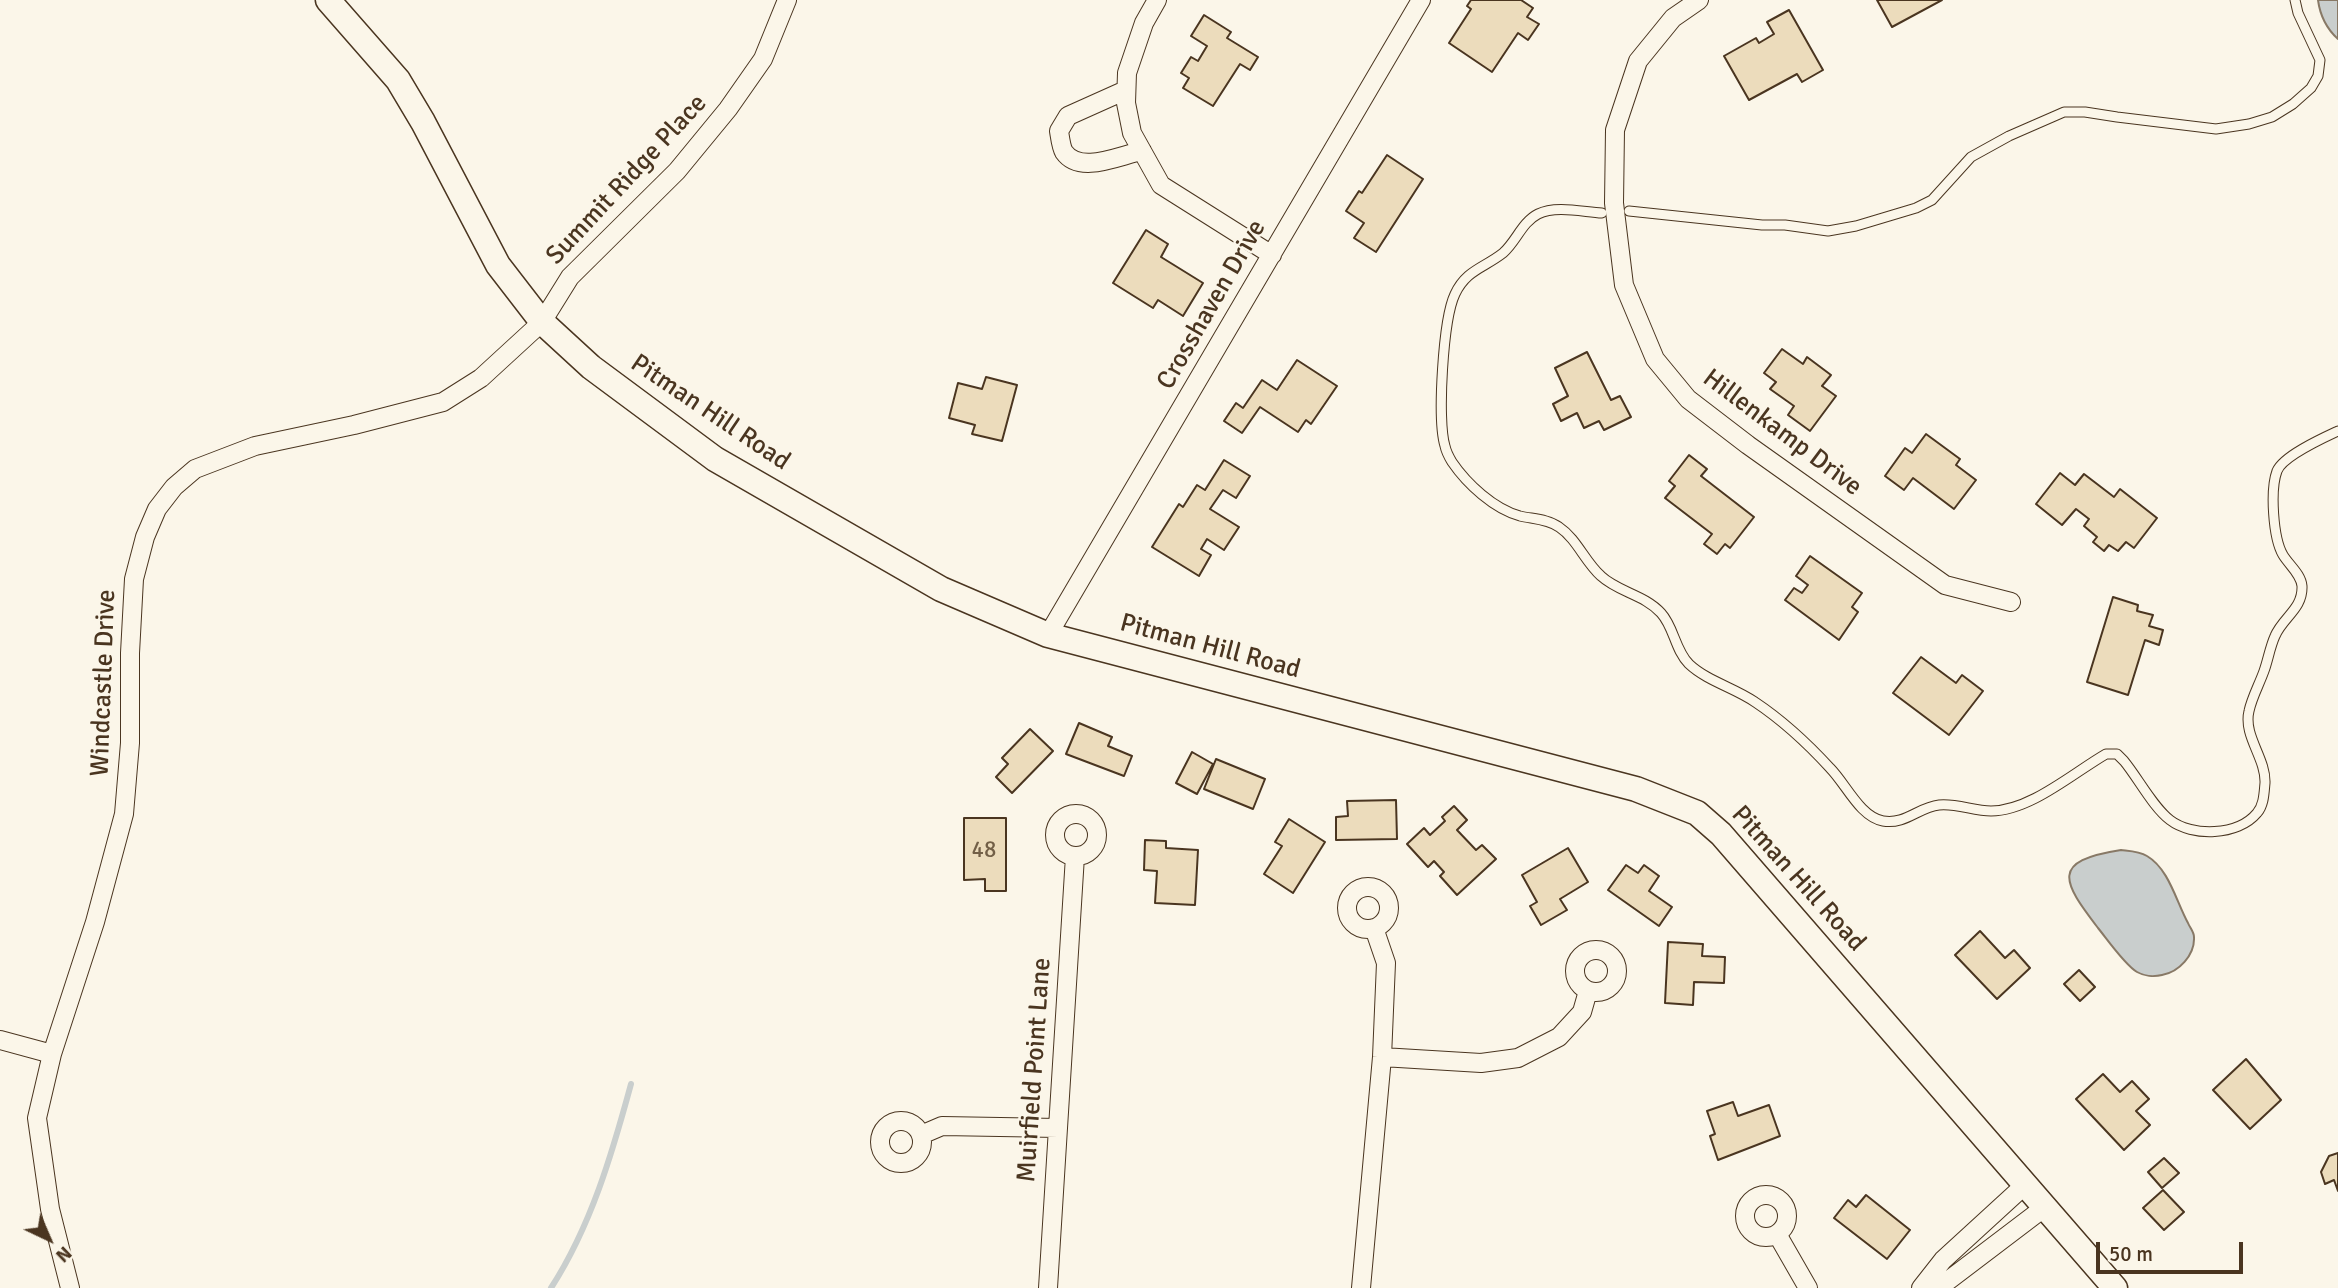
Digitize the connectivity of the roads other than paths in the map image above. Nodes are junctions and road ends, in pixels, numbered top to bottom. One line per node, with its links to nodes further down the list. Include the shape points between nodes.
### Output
1 (328, 0): 12 (street, Pitman Hill Road, via 398,80 498,265)
2 (787, 0): 12 (street, Summit Ridge Place, via 764,59 728,109 677,171 570,277)
3 (1157, 0): 7 (street, via 1143,23)
4 (1421, 0): 11 (street, Crosshaven Drive)
5 (1699, 0): 14 (street, Hillenkamp Drive, via 1672,18 1638,61 1615,130 1614,203 1624,285 1655,359 1688,399 1945,585)
6 (2295, 0): 9 (lane, via 2320,60 2318,76 2311,88 2272,117 2216,128 2064,112 1971,158 1932,200 1828,231)
7 (1126, 90): 8 (street, via 1132,133); 8 (street, via 1068,116 1059,131 1064,151 1077,163)
8 (1142, 151): 11 (street, via 1161,185)
9 (1629, 211)
10 (1602, 213): 13 (lane, via 1553,209 1538,214 1504,252 1464,279 1449,313 1446,341 1442,425 1447,452 1460,472 1492,502 1506,512 1560,527 1603,578 1660,611 1687,662 1757,703 1816,753 1857,802 1881,821 1896,822 1939,805 1994,811 2018,806 2106,754 2117,754 2167,818 2180,827 2213,831 2246,823 2259,811 2265,779 2248,713 2276,635 2301,596 2302,583 2278,545 2277,472 2284,461)
11 (1272, 255): 15 (street, Crosshaven Drive)
12 (542, 322): 15 (street, Pitman Hill Road, via 591,367 715,459 941,589); 20 (street, Windcastle Drive, via 481,378 443,402 254,446 195,469 157,509 134,579 124,814)
13 (2338, 430)
14 (2011, 602)
15 (1048, 635): 24 (street, Pitman Hill Road, via 1636,789 1697,813 1721,834)
16 (1075, 856): 22 (street, Muirfield Point Lane)
17 (1374, 928): 21 (street, via 1386,963)
18 (1588, 991): 21 (street, via 1582,1012 1559,1037 1518,1058 1481,1063)
19 (0, 1040): 20 (street)
20 (52, 1054): 27 (street, Windcastle Drive, via 37,1118 50,1209)
21 (1382, 1057): 29 (street)
22 (1058, 1128): 23 (street, via 942,1126); 28 (street, Muirfield Point Lane)
23 (921, 1135)
24 (2026, 1184): 25 (street, Pitman Hill Road); 31 (street, via 1943,1260)
25 (2045, 1207): 32 (street); 33 (street, Pitman Hill Road)
26 (1777, 1234): 30 (street)
27 (70, 1288)
28 (1048, 1288)
29 (1361, 1288)
30 (1808, 1288)
31 (1922, 1288)
32 (1936, 1288)
33 (2115, 1288)

